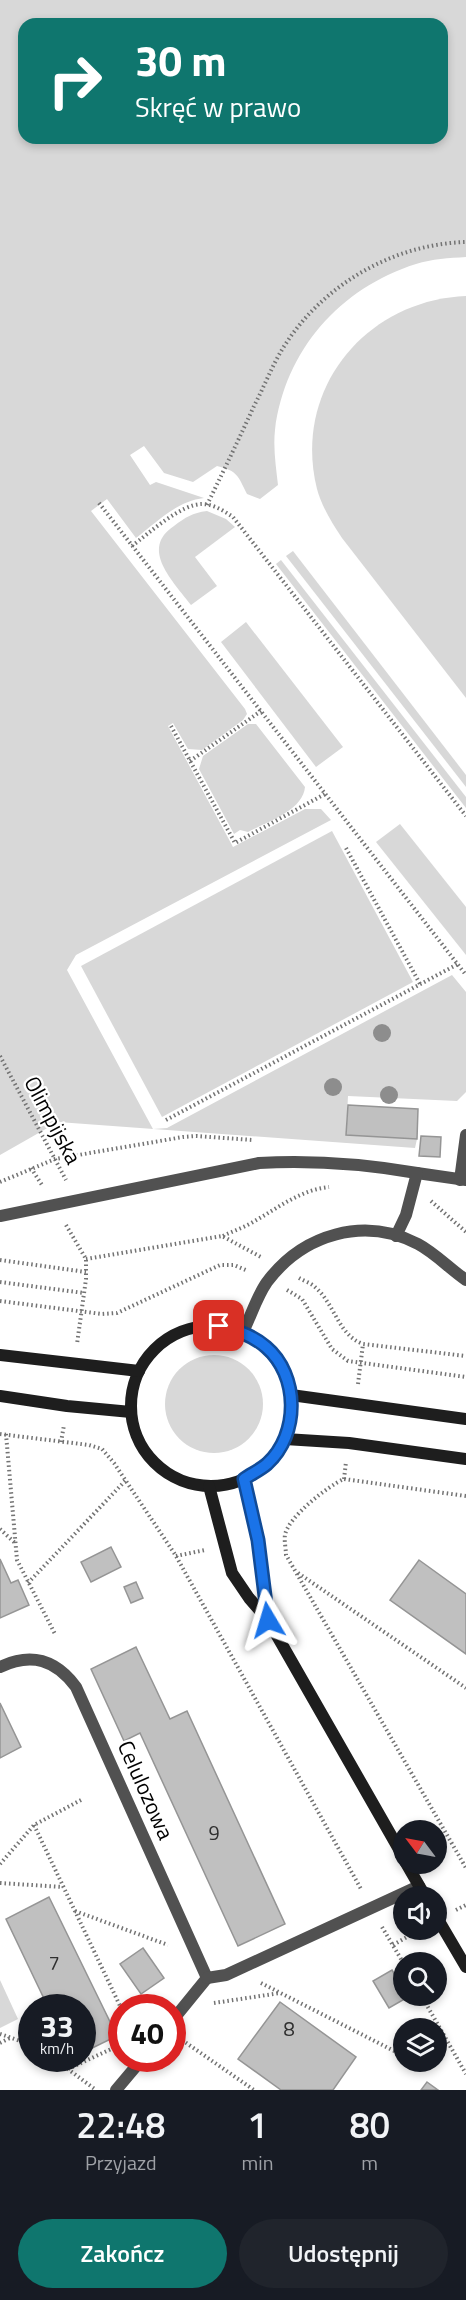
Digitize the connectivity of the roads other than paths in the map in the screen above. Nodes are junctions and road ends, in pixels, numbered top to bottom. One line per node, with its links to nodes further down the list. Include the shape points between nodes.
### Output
1 (466, 1135): 3 (street)
2 (417, 1173): 3 (street); 4 (street, via 297,1161 259,1163); 5 (street)
3 (463, 1180)
4 (0, 1216)
5 (396, 1236): 6 (street, via 418,1245); 7 (street, via 359,1229 305,1246 265,1284)
6 (466, 1280)
7 (243, 1332): 9 (main road, via 219,1326 195,1327 172,1336 153,1351); 10 (main road, via 266,1347 283,1369)
8 (0, 1355): 9 (main road)
9 (139, 1371): 12 (main road)
10 (291, 1395): 13 (main road); 14 (main road, via 291,1417)
11 (0, 1396): 12 (main road)
12 (131, 1412): 17 (main road, via 139,1441 156,1464 181,1480)
13 (466, 1419)
14 (285, 1438): 15 (main road); 16 (main road, via 268,1463)
15 (466, 1459)
16 (244, 1479): 17 (main road); 18 (main road, via 258,1540)
17 (209, 1486): 18 (main road, via 232,1573)
18 (268, 1620): 20 (main road)
19 (0, 1667): 24 (street, Celulozowa, via 13,1661 39,1661 54,1665 76,1687)
20 (393, 1839)
21 (393, 1901): 24 (street, via 226,1975)
22 (447, 1935): 23 (main road)
23 (466, 1967)
24 (207, 1978): 25 (street)
25 (186, 2004)
26 (131, 2072): 27 (street)
27 (117, 2090)

